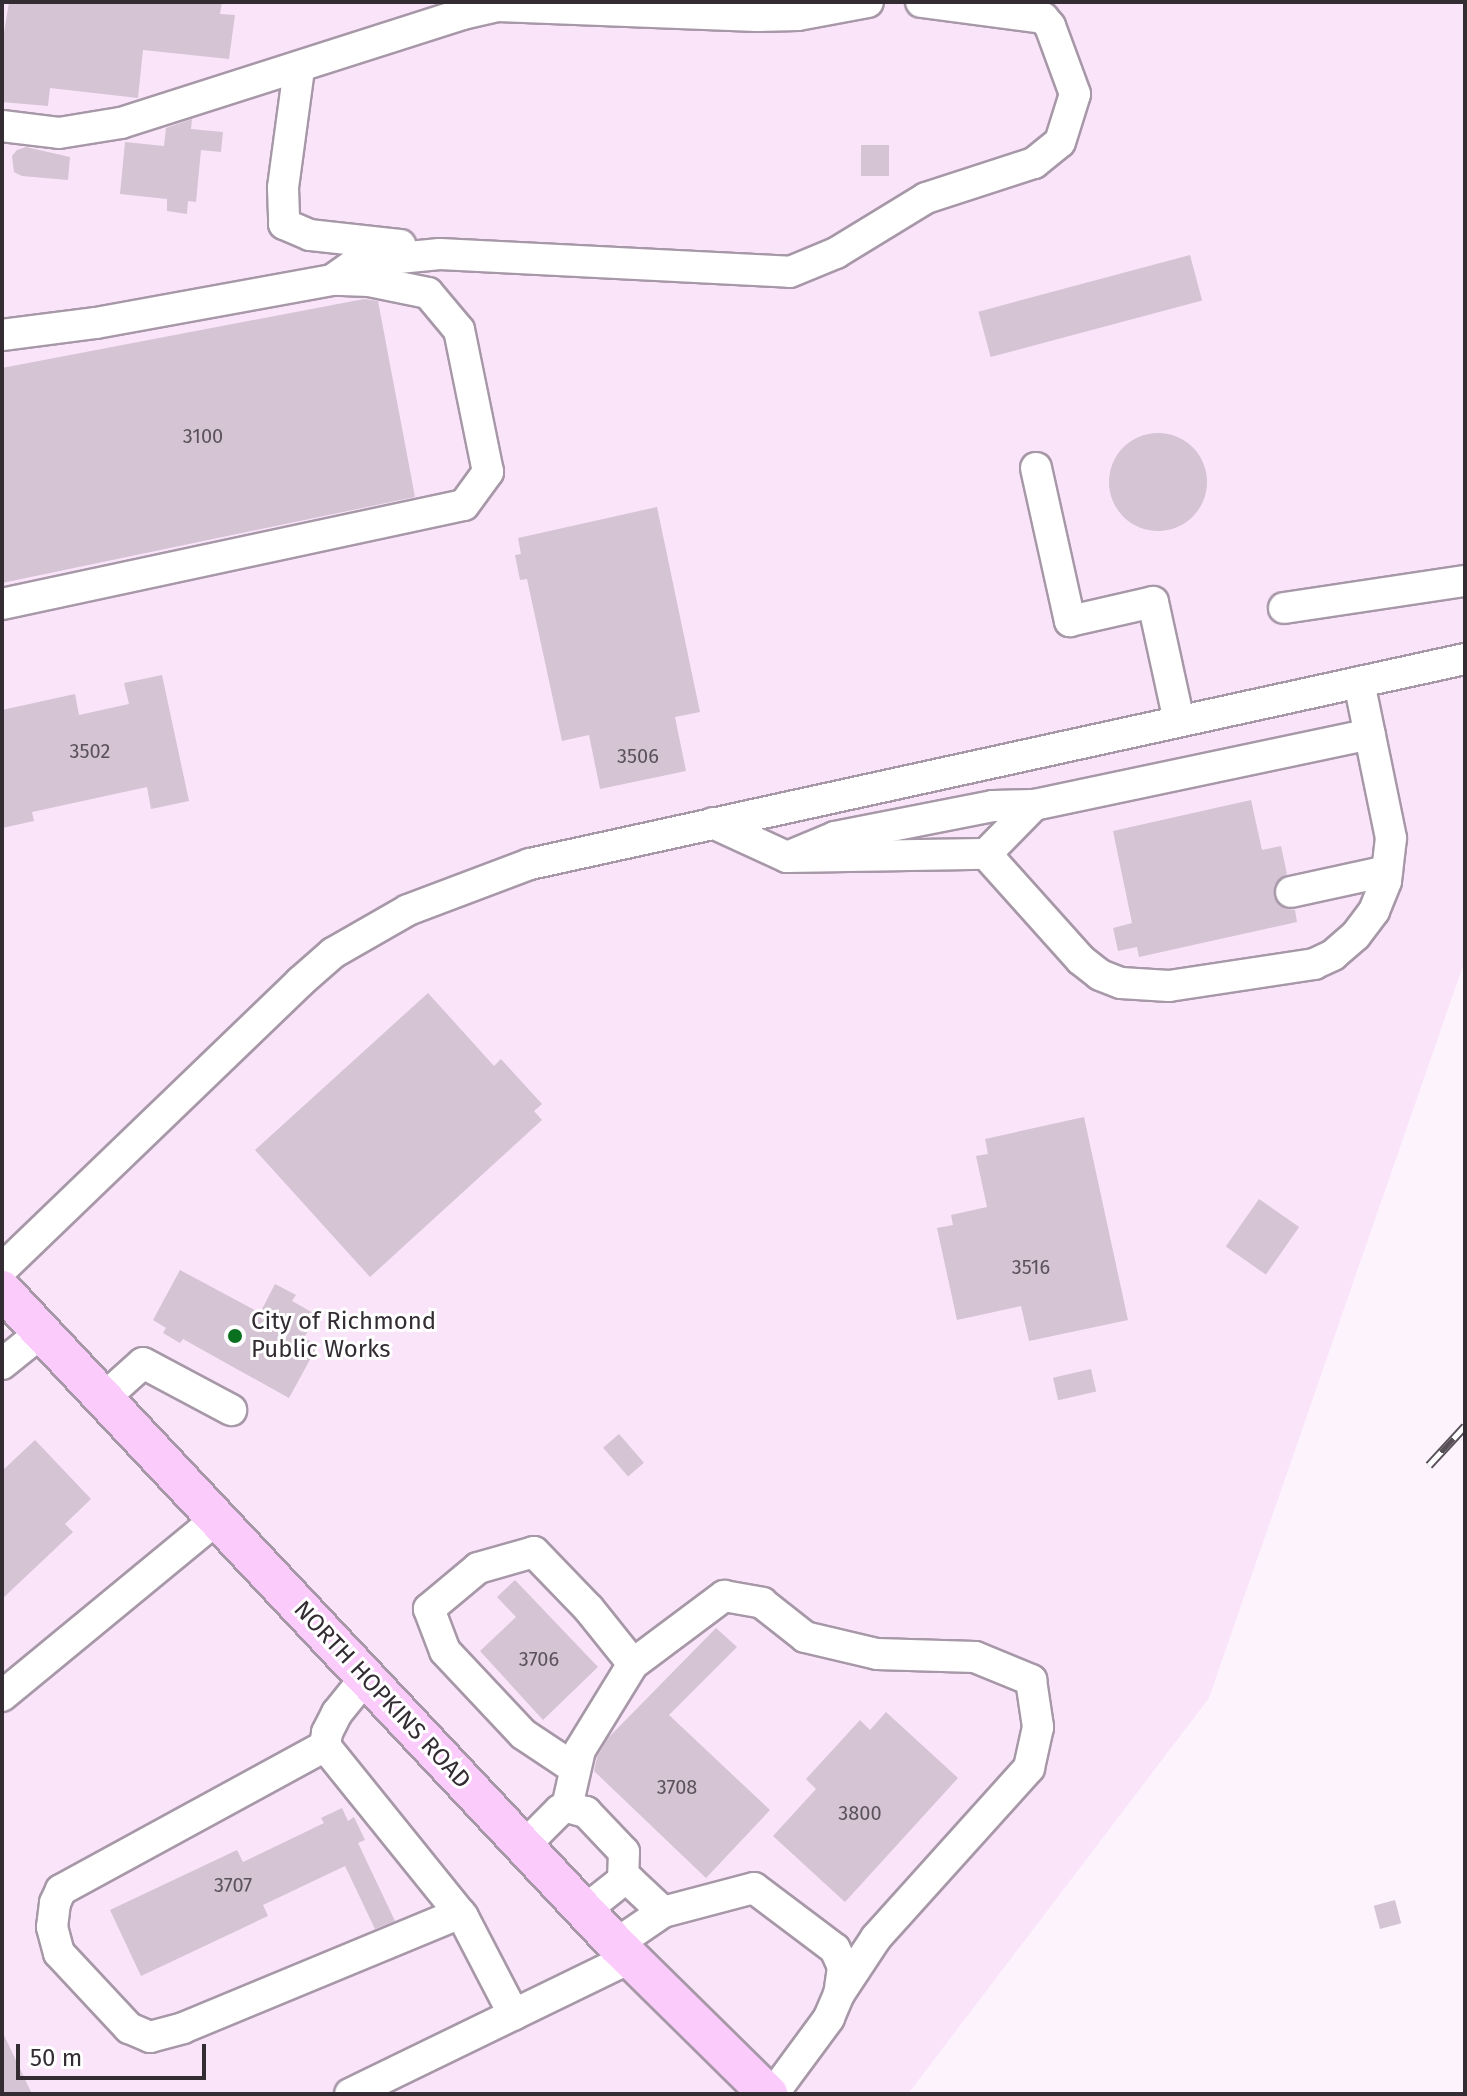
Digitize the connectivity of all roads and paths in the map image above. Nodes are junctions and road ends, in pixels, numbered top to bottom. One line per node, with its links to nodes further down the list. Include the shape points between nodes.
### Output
1 (868, 2): 3 (street, via 798,15 757,16 498,6)
2 (921, 2): 5 (street, via 1043,18 1075,94 1060,142 1034,163 926,198 836,253 790,272)
3 (299, 69): 4 (street, via 121,123 59,133); 5 (street, via 283,188 284,224 310,235 400,245)
4 (2, 126)
5 (420, 256): 6 (street, via 358,262)
6 (332, 280): 7 (street); 10 (street, via 428,293 459,330 488,472 464,505)
7 (2, 335)
8 (1036, 468): 14 (street, via 1070,621 1153,602)
9 (1465, 581): 11 (street)
10 (2, 604)
11 (1284, 608)
12 (1465, 659): 13 (street)
13 (1359, 682): 14 (street); 15 (street)
14 (1179, 721): 17 (street)
15 (1370, 734): 16 (street); 20 (street, via 1391,838)
16 (1034, 805): 18 (street); 19 (street, via 993,806 835,837)
17 (713, 823): 19 (street); 22 (street, via 510,869 365,932 300,982)
18 (986, 854): 19 (street); 20 (street, via 1081,960 1121,983 1145,987 1314,964 1333,955 1374,911)
19 (787, 857)
20 (1387, 871): 21 (street)
21 (1291, 892)
22 (2, 1269)
23 (2, 1290): 24 (main road, NORTH HOPKINS ROAD)
24 (42, 1332): 25 (street); 26 (main road, NORTH HOPKINS ROAD)
25 (2, 1364)
26 (104, 1398): 27 (street, via 143,1363); 28 (main road, NORTH HOPKINS ROAD)
27 (231, 1410)
28 (217, 1519): 30 (main road, NORTH HOPKINS ROAD); 31 (street)
29 (633, 1664): 33 (street); 33 (street, via 534,1552 478,1568 429,1609 445,1651 523,1734); 41 (street, via 724,1596 762,1603 805,1637 877,1654 975,1657 1031,1680 1038,1727 1029,1768 876,1938)
30 (366, 1677): 32 (street, via 337,1713); 35 (main road, NORTH HOPKINS ROAD)
31 (2, 1696)
32 (325, 1746): 39 (street); 39 (street, via 61,1890 52,1927 59,1953 129,2028 150,2037)
33 (574, 1768): 34 (street)
34 (567, 1807): 35 (street); 36 (street, via 586,1812 624,1852)
35 (524, 1846): 37 (main road, NORTH HOPKINS ROAD)
36 (623, 1880): 37 (street); 38 (street)
37 (584, 1911): 40 (main road, NORTH HOPKINS ROAD)
38 (663, 1912): 40 (street); 41 (street, via 754,1888 835,1949 843,1967)
39 (460, 1913): 42 (street)
40 (623, 1951): 42 (street); 44 (main road, NORTH HOPKINS ROAD)
41 (839, 1994): 44 (street, via 829,2018)
42 (514, 2015): 43 (street)
43 (350, 2094)
44 (771, 2094)

